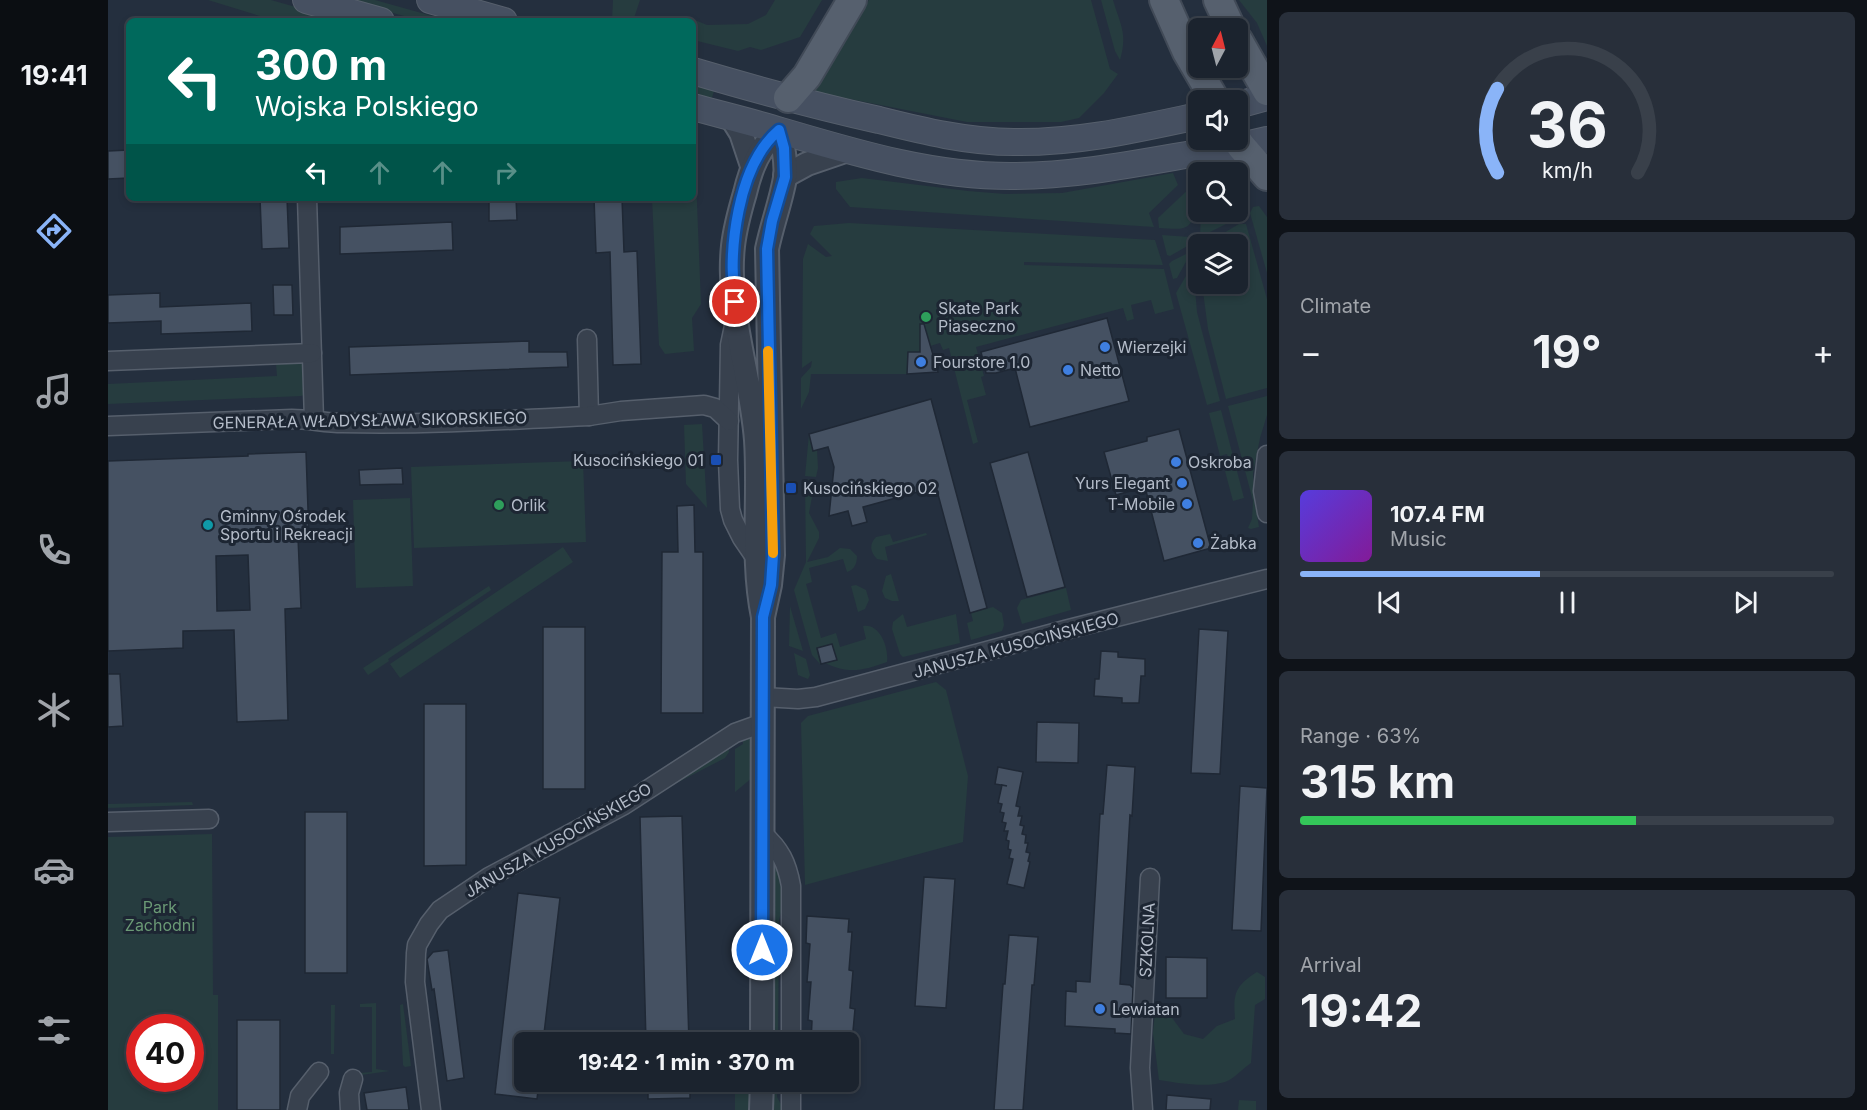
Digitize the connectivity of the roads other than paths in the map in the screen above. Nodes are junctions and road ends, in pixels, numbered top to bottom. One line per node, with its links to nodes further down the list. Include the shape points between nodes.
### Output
1 (306, 0): 6 (main road)
2 (430, 0): 7 (main road)
3 (852, 0): 14 (main road, via 807,76)
4 (1164, 0): 11 (main road)
5 (1218, 0): 8 (main road)
6 (370, 18)
7 (493, 18)
8 (1226, 18)
9 (1248, 58): 12 (main road)
10 (696, 72): 14 (main road)
11 (1209, 90)
12 (1267, 91)
13 (1267, 97): 15 (main road)
14 (788, 98): 17 (main road); 20 (main road)
15 (1248, 102)
16 (696, 108): 18 (main road)
17 (846, 113): 19 (main road, via 935,133 1014,142 1097,137); 20 (main road)
18 (731, 117): 20 (main road); 24 (street)
19 (1188, 118)
20 (779, 130): 23 (main road); 24 (street); 26 (street)
21 (1248, 142): 25 (main road)
22 (1202, 150): 23 (main road, via 1068,173 1011,176 924,168)
23 (845, 151): 26 (street, via 807,164)
24 (752, 166): 28 (street, via 733,247)
25 (1267, 176)
26 (785, 177): 42 (street, via 767,249 773,555)
27 (308, 201): 30 (street)
28 (737, 319): 32 (street, via 730,345); 40 (street, via 754,414)
29 (587, 339): 34 (street)
30 (312, 353): 31 (street); 35 (street)
31 (108, 361)
32 (729, 372): 33 (street); 36 (street)
33 (704, 405): 34 (street, GENERAŁA WŁADYSŁAWA SIKORSKIEGO); 36 (street)
34 (589, 416): 35 (street, GENERAŁA WŁADYSŁAWA SIKORSKIEGO, via 398,423)
35 (314, 420): 37 (street, GENERAŁA WŁADYSŁAWA SIKORSKIEGO)
36 (729, 420): 40 (street, via 730,509 741,538)
37 (108, 426)
38 (1267, 455): 39 (street, via 1263,491)
39 (1267, 513)
40 (757, 560): 42 (street)
41 (1267, 579): 43 (street, JANUSZA KUSOCIŃSKIEGO, via 816,697)
42 (763, 617): 43 (street)
43 (764, 697): 44 (street)
44 (763, 723): 47 (street); 57 (street, JANUSZA KUSOCIŃSKIEGO, via 735,733 624,805 489,877 440,910 417,945 415,972)
45 (209, 819): 46 (street)
46 (108, 822)
47 (763, 834): 49 (street); 50 (street, via 782,855 791,886)
48 (1150, 878): 60 (street, SZKOLNA, via 1140,1068)
49 (762, 1032)
50 (791, 1032)
51 (319, 1072): 55 (street, via 300,1096)
52 (353, 1079): 56 (street)
53 (762, 1092): 58 (street)
54 (791, 1092): 59 (street)
55 (297, 1110)
56 (350, 1110)
57 (431, 1110)
58 (762, 1110)
59 (791, 1110)
60 (1143, 1110)

